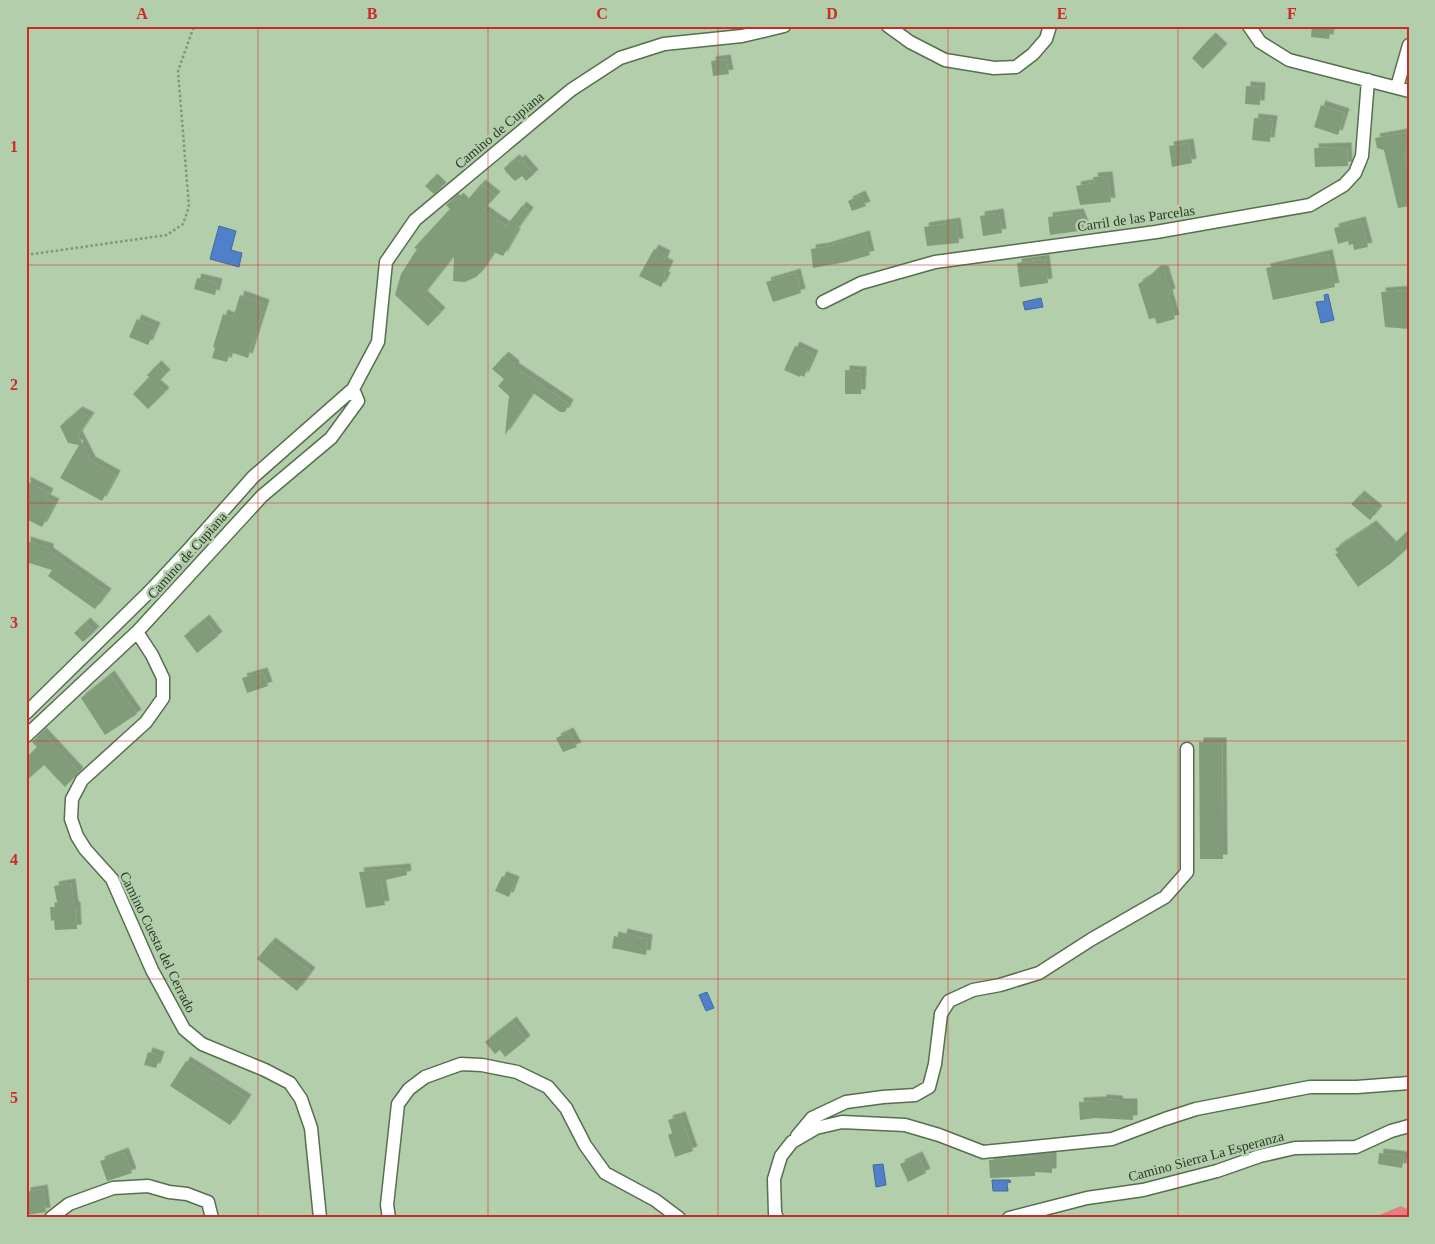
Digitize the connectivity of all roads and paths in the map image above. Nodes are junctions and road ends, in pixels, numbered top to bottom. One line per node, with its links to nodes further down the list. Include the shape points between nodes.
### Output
1 (194, 26): 9 (path, via 178,71 189,206 182,224 167,234)
2 (784, 26): 11 (street, Camino de Cupiana, via 742,36 664,44 620,58 571,90 488,157 415,220 386,262 378,342)
3 (888, 26): 4 (street, via 945,60 994,68 1016,67 1046,39)
4 (1050, 26)
5 (1249, 26): 7 (street, via 1260,42 1288,60)
6 (1409, 45): 8 (street)
7 (1368, 80): 8 (street); 10 (street, Carril de las Parcelas, via 1362,156 1355,173 1344,185 1310,205 1156,232 935,262 861,283)
8 (1403, 89)
9 (26, 255)
10 (823, 302)
11 (353, 389): 12 (street, Camino de Cupiana, via 358,401 331,438 262,496); 13 (street, Camino de Cupiana, via 253,477 151,590)
12 (137, 632): 14 (street, Camino de Cupiana); 21 (street, Camino Cuesta del Cerrado, via 163,678 163,698 146,722 82,780 72,798 72,819 77,836 112,879 152,970 184,1029 202,1044 290,1083 301,1099 311,1128)
13 (26, 712)
14 (26, 736)
15 (1186, 749): 18 (street, via 1187,872 1165,897 1038,973 973,990 948,1001 941,1014 929,1087 915,1095 846,1102 812,1118)
16 (1409, 1083): 18 (street, via 1310,1087 1196,1109 1112,1139 983,1152 905,1125 870,1123 842,1122 816,1128)
17 (1409, 1126): 25 (street, Camino Sierra La Esperanza, via 1356,1147 1295,1148 1143,1190 1087,1198)
18 (792, 1142): 24 (street, via 781,1156 774,1179)
19 (51, 1218): 20 (street, via 69,1204 113,1188 148,1186 208,1202)
20 (212, 1218)
21 (320, 1218)
22 (389, 1218): 23 (street, via 386,1205 398,1104 409,1089 425,1077 461,1064 518,1072 548,1087 566,1108 585,1145 605,1173 655,1200)
23 (679, 1218)
24 (777, 1218)
25 (1009, 1218)

